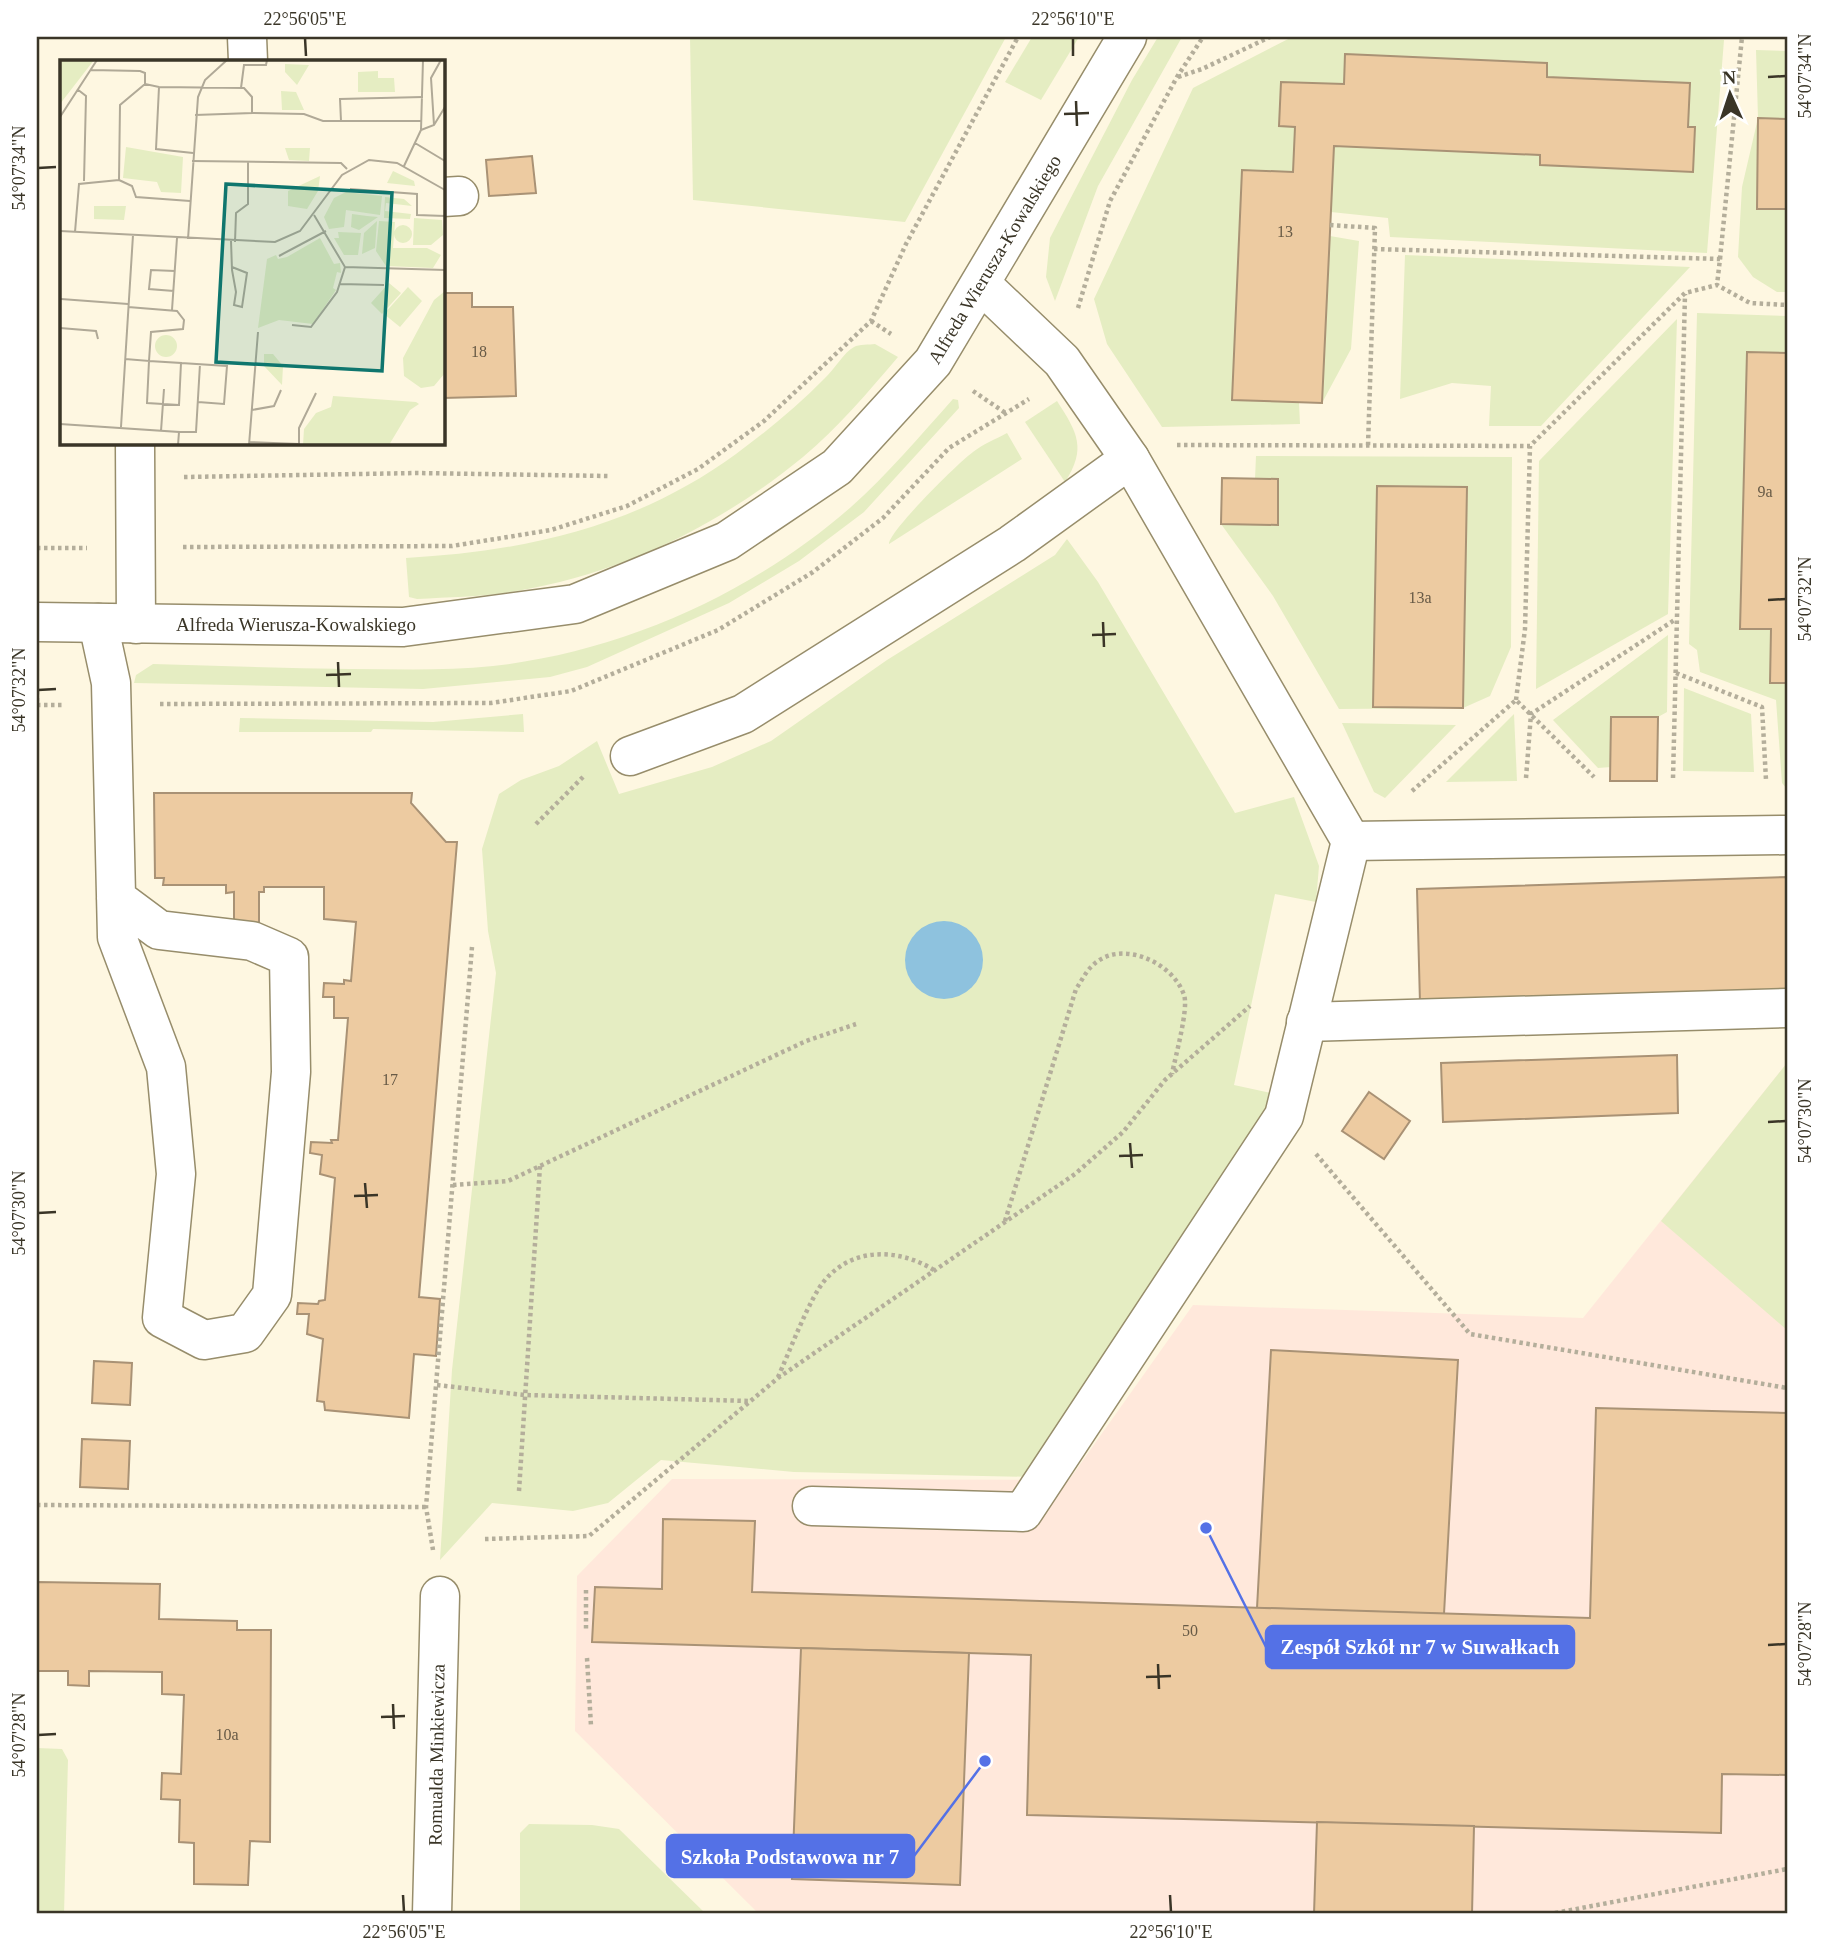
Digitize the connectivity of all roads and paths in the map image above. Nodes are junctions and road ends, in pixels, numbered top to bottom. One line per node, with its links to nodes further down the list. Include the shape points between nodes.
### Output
1 (247, 37): 6 (street)
2 (1018, 37): 22 (path, via 906,244 871,321 764,421 698,469 627,506 551,530 452,546)
3 (1127, 37): 11 (street, Alfreda Wierusza-Kowalskiego)
4 (1270, 37): 7 (path)
5 (1742, 37): 10 (path)
6 (248, 60)
7 (1177, 77)
8 (1330, 225): 9 (path, via 1375,228)
9 (1374, 249): 10 (path); 17 (path)
10 (1720, 259): 12 (path)
11 (981, 284): 19 (street, via 1062,361); 27 (street, Alfreda Wierusza-Kowalskiego, via 933,362 837,467 727,541 575,604 403,626)
12 (1717, 285): 13 (path); 14 (path, via 1750,303)
13 (1685, 293): 18 (path); 24 (path)
14 (1787, 305)
15 (135, 444): 22 (street)
16 (1174, 445): 17 (path)
17 (1368, 446): 18 (path)
18 (1530, 446): 30 (path, via 1525,629)
19 (1130, 459): 33 (street, via 1012,544 743,714); 41 (street)
20 (608, 476): 21 (path, via 417,472)
21 (183, 477)
22 (136, 547): 23 (path); 27 (street)
23 (37, 548)
24 (1677, 618): 28 (path); 32 (path)
25 (37, 622): 26 (street, Alfreda Wierusza-Kowalskiego)
26 (98, 623): 27 (street, Alfreda Wierusza-Kowalskiego); 42 (street, via 111,683)
27 (136, 624)
28 (1676, 673): 36 (path); 37 (path, via 1762,707)
29 (37, 691): 31 (path)
30 (1516, 700): 32 (path); 38 (path)
31 (37, 707)
32 (1531, 714): 34 (path); 35 (path)
33 (630, 756): 39 (path, via 595,765)
34 (1594, 777)
35 (1526, 778)
36 (1673, 778)
37 (1766, 780)
38 (1411, 792)
39 (536, 824)
40 (1787, 835): 41 (street)
41 (1351, 841): 46 (street)
42 (116, 898): 42 (street, via 117,937 166,1067 176,1174 162,1318 204,1340 245,1333 272,1295 291,1072 289,957 252,941 159,930)
43 (472, 947): 51 (path)
44 (1250, 1006): 48 (path)
45 (1787, 1008): 46 (street)
46 (1306, 1022): 49 (street)
47 (856, 1024): 50 (path, via 806,1041)
48 (1172, 1074): 52 (path, via 1123,1132 1075,1174); 52 (path, via 1186,998 1177,980 1150,959 1129,954 1107,956 1092,966 1076,989)
49 (1284, 1116): 56 (path, via 1470,1334); 61 (street, via 1023,1512)
50 (540, 1165): 51 (path, via 508,1181); 57 (path)
51 (453, 1185): 55 (path)
52 (1005, 1221): 53 (path)
53 (934, 1270): 54 (path); 54 (path, via 913,1257 877,1254 833,1272 823,1282)
54 (778, 1378): 58 (path)
55 (436, 1385): 57 (path); 62 (path)
56 (1787, 1388)
57 (524, 1395): 58 (path); 59 (path)
58 (751, 1401): 63 (path, via 589,1536)
59 (519, 1491)
60 (37, 1505): 62 (path)
61 (812, 1506)
62 (426, 1507): 65 (path)
63 (485, 1539)
64 (586, 1590): 66 (path)
65 (440, 1596): 71 (street, Romualda Minkiewicza)
66 (586, 1630)
67 (587, 1658): 68 (path)
68 (591, 1727)
69 (1787, 1869): 70 (path)
70 (1555, 1913)
71 (432, 1914)

